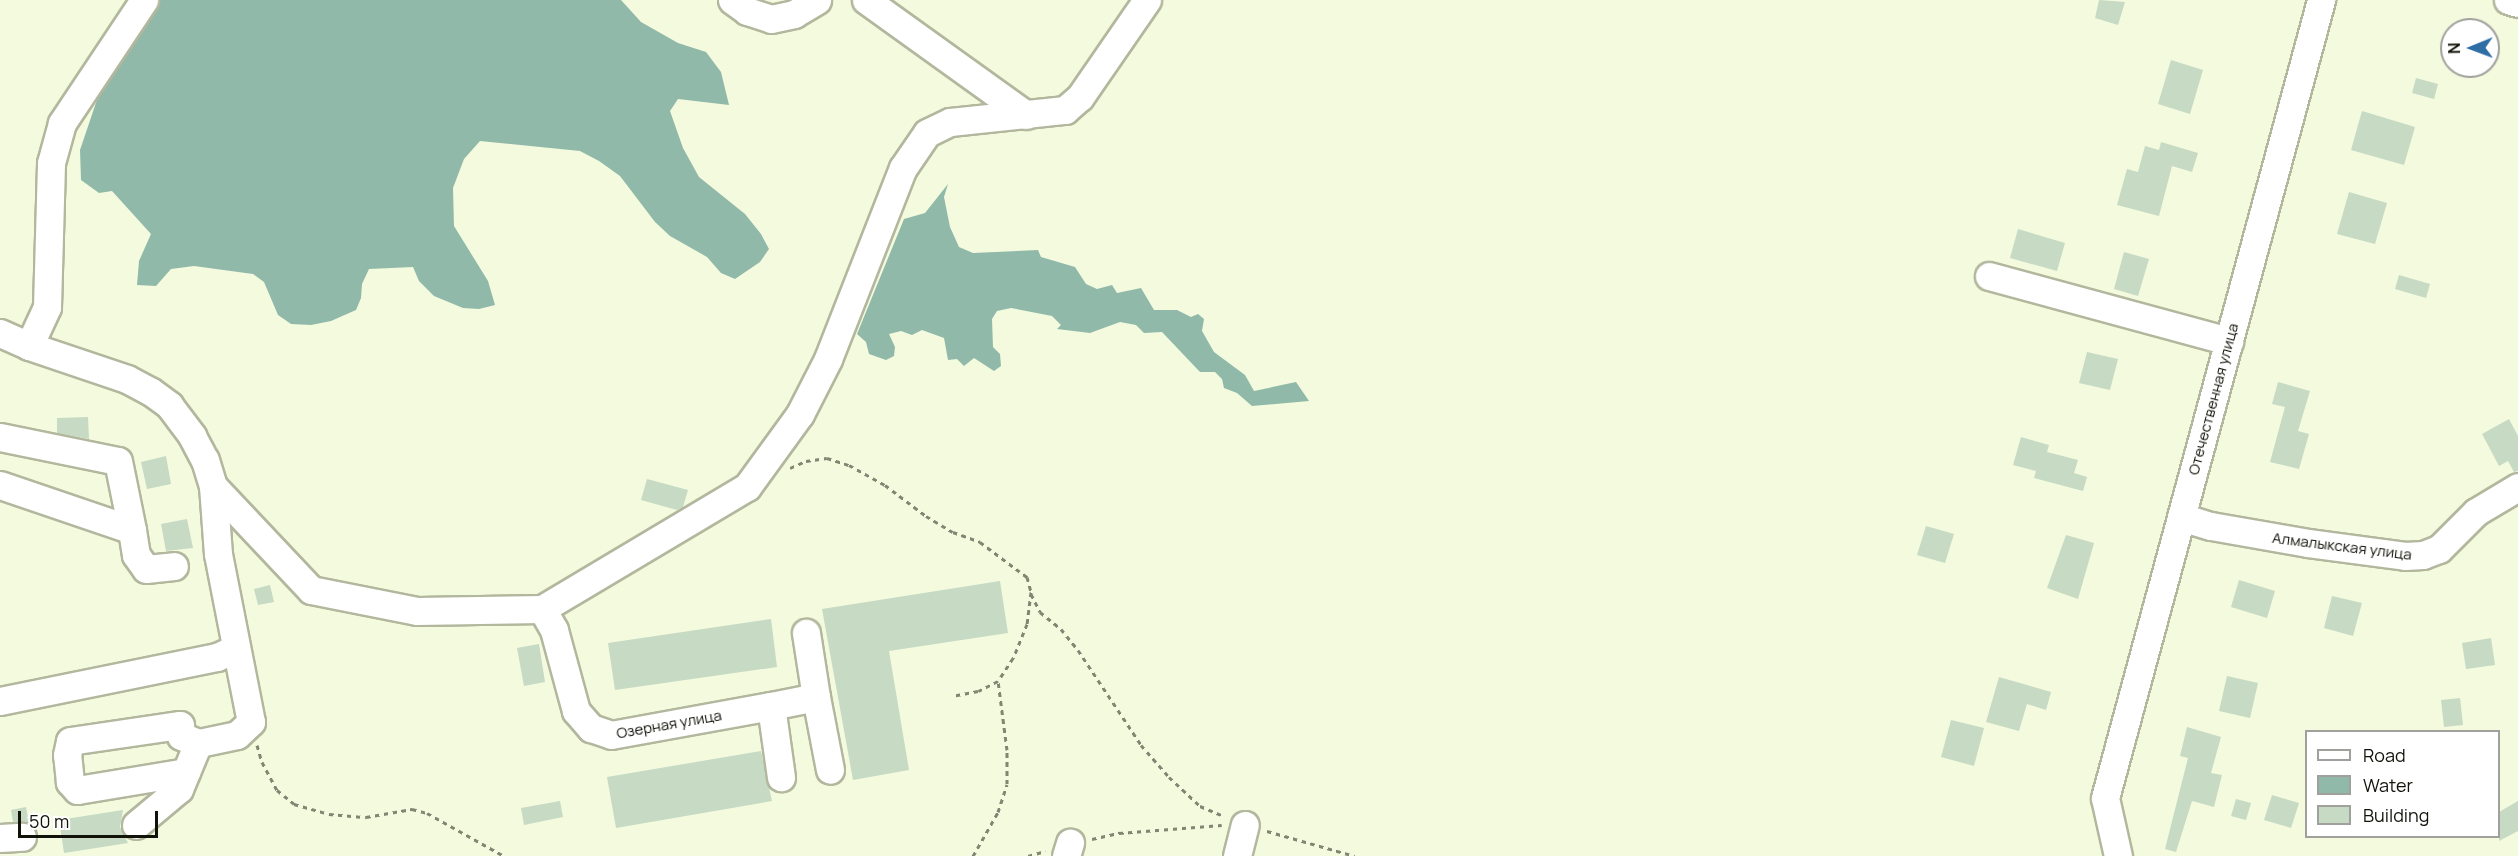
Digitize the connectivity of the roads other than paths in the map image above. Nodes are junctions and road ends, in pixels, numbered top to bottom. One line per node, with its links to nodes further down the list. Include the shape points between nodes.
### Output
1 (144, 0): 13 (street, via 62,123 51,163 47,307)
2 (732, 0): 3 (street, via 747,11 771,19 794,14)
3 (817, 0)
4 (866, 0): 9 (street)
5 (1147, 0): 9 (street, via 1080,97 1065,110)
6 (2322, 0): 12 (street, Отечественная улица)
7 (2508, 0): 8 (street)
8 (2518, 3)
9 (1026, 116): 21 (street, via 950,122 927,133 903,168 828,359 800,414 747,487)
10 (1989, 276): 12 (street)
11 (0, 333): 13 (street)
12 (2229, 341): 18 (street, Отечественная улица)
13 (30, 346): 16 (street, via 127,379 169,405 197,444)
14 (0, 437): 19 (street, via 118,461)
15 (0, 484): 19 (street)
16 (213, 486): 21 (street, via 311,590 417,611); 23 (street, via 218,554)
17 (2518, 488): 18 (street, Алмалыкская улица, via 2476,512 2439,549 2423,555 2308,543)
18 (2181, 517): 34 (street, Отечественная улица, via 2105,798)
19 (132, 530): 20 (street, via 136,555 146,569)
20 (174, 566)
21 (542, 609): 26 (street, Озерная улица, via 554,630 576,711 591,728 611,735)
22 (806, 633): 24 (street)
23 (236, 648): 25 (street, via 217,657); 27 (street, via 251,722 237,735)
24 (816, 697): 26 (street, Озерная улица); 28 (street)
25 (0, 701)
26 (771, 706): 30 (street)
27 (198, 743): 29 (street); 29 (street, via 182,736 180,725 70,741 67,755 70,782 76,790)
28 (830, 770)
29 (186, 772): 31 (street, via 179,789)
30 (781, 777)
31 (136, 825)
32 (1245, 825): 33 (street)
33 (1237, 856)
34 (2118, 856)

